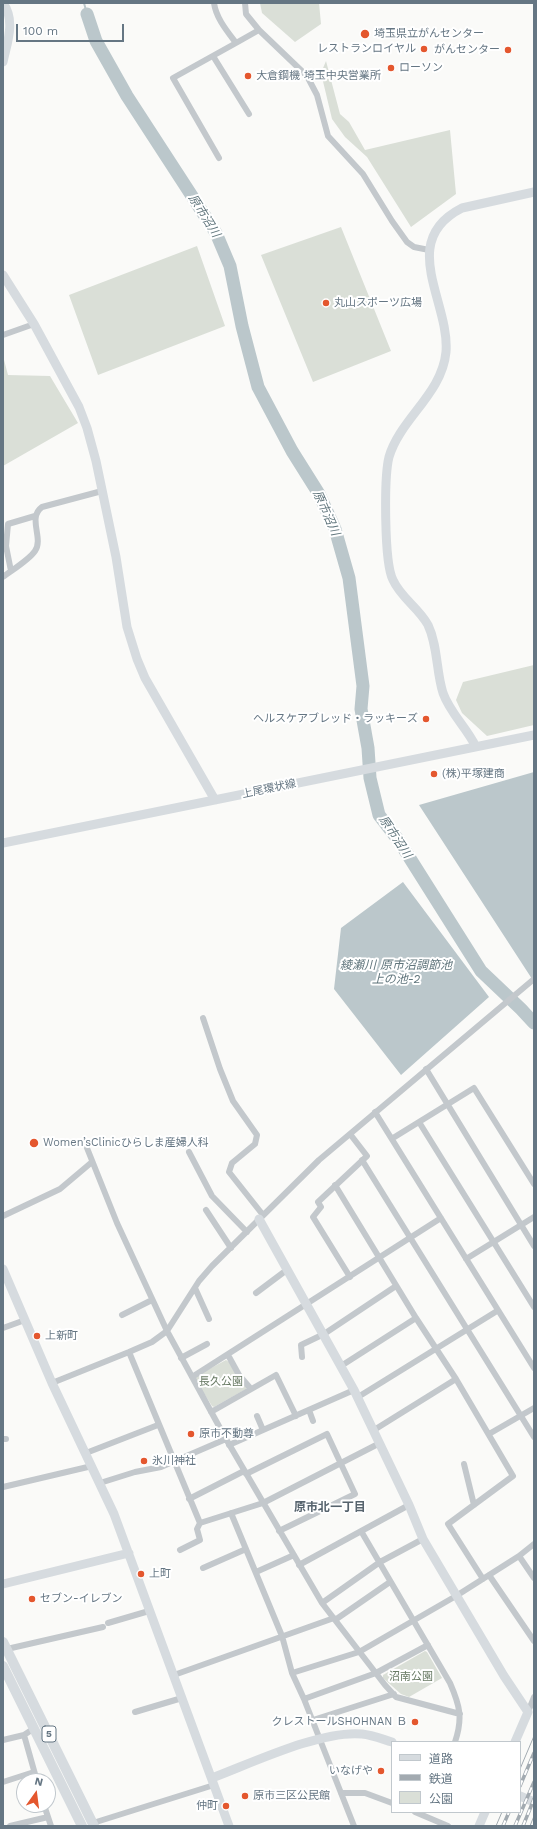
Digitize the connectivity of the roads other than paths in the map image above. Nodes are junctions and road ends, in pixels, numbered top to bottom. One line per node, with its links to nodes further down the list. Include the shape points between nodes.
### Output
1 (4, 3): 7 (street, via 10,22)
2 (214, 3): 5 (street, via 224,27)
3 (245, 3): 4 (street, via 246,14)
4 (259, 30): 5 (street); 11 (street, via 307,76 317,95 328,136 363,174 407,242 414,247)
5 (236, 43): 6 (street)
6 (213, 56): 8 (street); 9 (street, via 173,78)
7 (3, 62)
8 (249, 114)
9 (219, 158)
10 (534, 192): 11 (street, via 462,208 436,230)
11 (429, 250): 20 (street, via 430,269 445,330 446,353 440,376 400,433 389,458 386,485 388,571 400,592 427,624 432,635 443,693)
12 (3, 275): 13 (street)
13 (34, 324): 14 (street); 15 (street, via 79,407)
14 (3, 335)
15 (102, 490): 16 (street, via 42,507); 21 (street, via 127,627 137,659 145,678)
16 (35, 516): 17 (street, via 38,545 35,552); 17 (street, via 8,524 6,546)
17 (11, 571): 18 (street)
18 (3, 577)
19 (534, 734): 20 (street, 上尾環状線)
20 (476, 747): 21 (street, 上尾環状線)
21 (215, 800): 22 (street, 上尾環状線)
22 (3, 843)
23 (534, 979): 25 (street)
24 (203, 1018): 40 (street, via 233,1101 257,1135 255,1144 232,1163 229,1172)
25 (426, 1069): 26 (street); 27 (street)
26 (447, 1104): 28 (street); 35 (street, via 474,1088); 42 (street)
27 (375, 1112): 29 (street); 30 (street)
28 (419, 1122): 30 (street); 45 (street)
29 (350, 1134): 33 (street, via 367,1156); 40 (street, via 319,1160)
30 (393, 1138): 41 (street)
31 (85, 1143): 34 (street)
32 (189, 1152): 43 (street, via 212,1196)
33 (362, 1160): 36 (street); 44 (street)
34 (92, 1162): 38 (street, via 60,1189); 56 (street)
35 (534, 1184)
36 (336, 1185): 48 (street); 52 (street, via 318,1202 321,1207 313,1217)
37 (206, 1210): 47 (street)
38 (3, 1216)
39 (534, 1216): 42 (street)
40 (261, 1217): 43 (street); 51 (street)
41 (441, 1218): 44 (street); 49 (street)
42 (520, 1225): 45 (street); 46 (street)
43 (247, 1232): 47 (street)
44 (411, 1238): 48 (street); 65 (street)
45 (494, 1241): 49 (street); 58 (street)
46 (534, 1246)
47 (231, 1248): 54 (street, via 212,1266)
48 (379, 1258): 52 (street); 53 (street)
49 (466, 1259): 59 (street)
50 (3, 1269): 63 (street)
51 (288, 1269): 55 (street); 57 (street)
52 (350, 1277): 57 (street)
53 (396, 1286): 61 (street); 67 (street)
54 (195, 1288): 62 (street); 66 (street)
55 (256, 1293)
56 (152, 1300): 60 (street); 66 (street)
57 (307, 1304): 67 (street); 71 (street)
58 (534, 1307)
59 (497, 1311): 65 (street); 75 (street)
60 (122, 1316)
61 (416, 1318): 69 (street); 74 (street)
62 (209, 1319)
63 (25, 1320): 64 (street); 78 (street)
64 (3, 1328)
65 (468, 1330): 69 (street); 86 (street)
66 (166, 1332): 70 (street, via 152,1342); 73 (street)
67 (324, 1334): 72 (street, via 301,1345); 74 (street)
68 (207, 1344): 73 (street)
69 (437, 1349): 77 (street); 80 (street)
70 (129, 1352): 78 (street); 88 (street)
71 (228, 1355): 76 (street); 79 (street, via 239,1375)
72 (302, 1357)
73 (181, 1358): 76 (street)
74 (341, 1366): 80 (street)
75 (534, 1368)
76 (192, 1377): 83 (street)
77 (456, 1379): 90 (street); 91 (street)
78 (52, 1383): 95 (street)
79 (251, 1389): 83 (street); 85 (street, via 276,1375)
80 (356, 1393): 82 (street); 90 (street)
81 (534, 1408): 86 (street)
82 (309, 1410): 85 (street); 87 (street)
83 (211, 1412): 93 (street)
84 (256, 1416): 89 (street)
85 (296, 1416): 89 (street)
86 (521, 1417): 91 (street); 92 (street)
87 (313, 1421)
88 (158, 1425): 95 (street); 96 (street)
89 (263, 1430): 93 (street)
90 (374, 1430): 94 (street)
91 (489, 1434): 106 (street, via 513,1476)
92 (534, 1437)
93 (228, 1442): 96 (street); 100 (street)
94 (380, 1443): 97 (street); 105 (street)
95 (86, 1453): 99 (street)
96 (173, 1462): 101 (street); 103 (street)
97 (342, 1463): 100 (street, via 327,1434); 104 (street); 109 (street, via 355,1494)
98 (464, 1464): 106 (street)
99 (92, 1466): 101 (street); 102 (street)
100 (245, 1473): 103 (street); 104 (street)
101 (100, 1483): 115 (street)
102 (3, 1487)
103 (189, 1498): 108 (street)
104 (263, 1503): 107 (street); 109 (street)
105 (409, 1505): 110 (street); 111 (street)
106 (474, 1505): 124 (street, via 448,1524)
107 (231, 1512): 108 (street); 113 (street)
108 (200, 1523): 114 (street, via 197,1529 200,1540)
109 (279, 1531): 116 (street)
110 (361, 1531): 118 (street); 119 (street)
111 (423, 1539): 118 (street); 127 (street)
112 (534, 1544): 117 (street)
113 (246, 1549): 120 (street); 121 (street)
114 (180, 1550)
115 (128, 1553): 126 (street); 129 (street)
116 (294, 1555): 119 (street); 121 (street)
117 (519, 1556): 122 (street); 123 (street)
118 (380, 1562): 125 (street); 128 (street)
119 (300, 1565): 128 (street)
120 (203, 1568)
121 (256, 1572): 132 (street)
122 (490, 1575): 124 (street); 133 (street)
123 (534, 1578)
124 (483, 1579): 127 (street)
125 (390, 1582): 130 (street); 131 (street)
126 (3, 1584)
127 (456, 1596): 131 (street); 146 (street)
128 (322, 1603): 130 (street)
129 (149, 1611): 135 (street, via 106,1625); 140 (street)
130 (334, 1619): 132 (street); 136 (street)
131 (414, 1621): 134 (street); 136 (street)
132 (282, 1636): 138 (street); 140 (street)
133 (534, 1641)
134 (428, 1645): 139 (street); 147 (street, via 450,1684 459,1704)
135 (5, 1646): 167 (main road, 5)
136 (359, 1652): 138 (street); 139 (street)
137 (3, 1666): 149 (main road, 5)
138 (292, 1673): 144 (street)
139 (376, 1674): 141 (street); 144 (street)
140 (174, 1675): 143 (street)
141 (394, 1694): 147 (street, via 406,1700); 148 (street)
142 (534, 1697): 146 (street)
143 (182, 1698): 145 (street); 158 (street)
144 (304, 1698): 148 (street)
145 (135, 1712)
146 (528, 1712): 154 (street)
147 (460, 1714): 153 (street)
148 (313, 1720): 151 (street)
149 (33, 1729): 150 (street); 170 (main road, 5)
150 (24, 1735): 152 (street); 156 (street)
151 (320, 1739): 155 (street, via 361,1734); 158 (street); 159 (street)
152 (3, 1740)
153 (455, 1741)
154 (515, 1741)
155 (391, 1742)
156 (34, 1772): 157 (street)
157 (3, 1782)
158 (213, 1782): 167 (street); 171 (street)
159 (341, 1793): 162 (street, via 364,1793); 172 (street)
160 (521, 1796): 161 (street)
161 (534, 1802)
162 (391, 1803)
163 (47, 1813): 166 (street)
164 (417, 1813): 173 (street)
165 (485, 1813): 174 (street)
166 (48, 1817): 168 (street); 169 (street)
167 (94, 1824)
168 (10, 1826)
169 (51, 1826)
170 (82, 1826)
171 (230, 1826)
172 (354, 1826)
173 (448, 1826)
174 (479, 1826)

